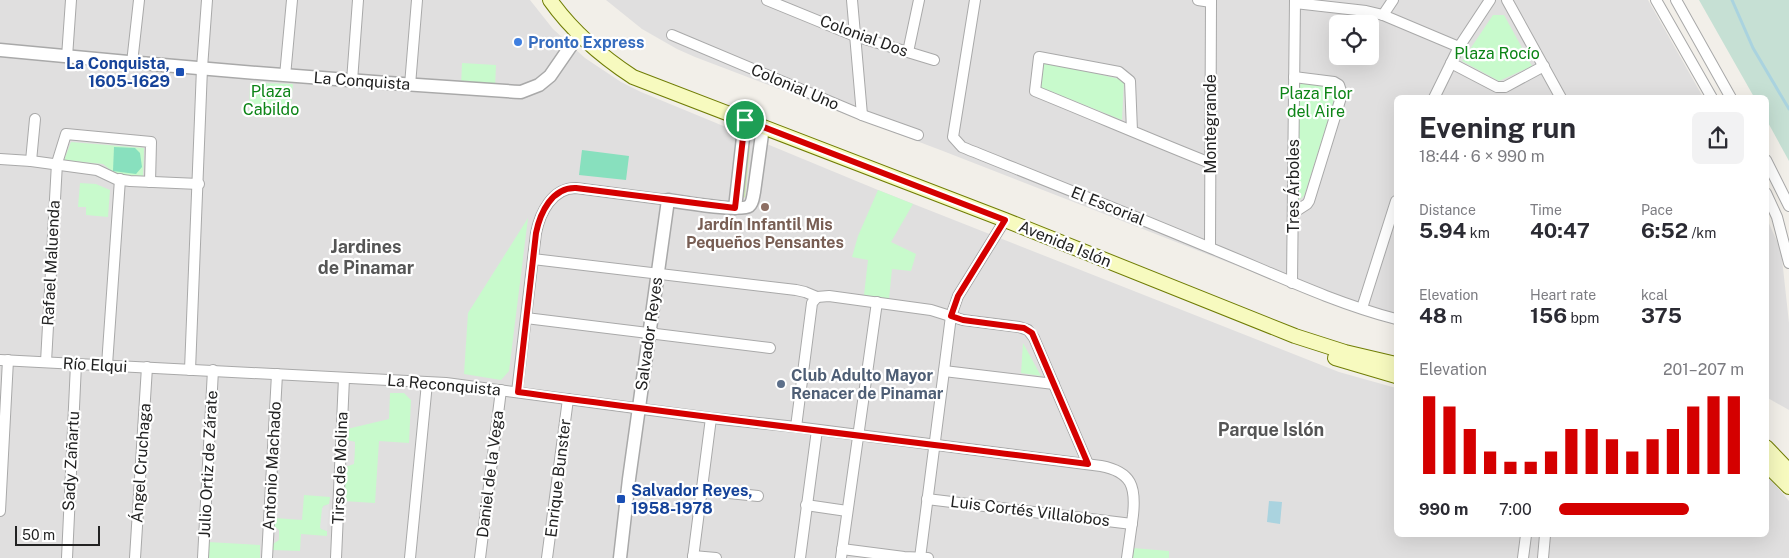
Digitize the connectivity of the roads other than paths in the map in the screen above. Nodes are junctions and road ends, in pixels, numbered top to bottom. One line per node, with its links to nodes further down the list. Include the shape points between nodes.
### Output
1 (71, 0): 28 (street)
2 (139, 0): 30 (street)
3 (208, 0): 33 (street)
4 (292, 0): 34 (street)
5 (358, 0): 36 (street)
6 (417, 0): 37 (street)
7 (550, 0): 22 (main road, Avenida Islón)
8 (767, 0): 24 (street, Colonial Dos)
9 (852, 0): 24 (street)
10 (919, 0): 27 (street)
11 (976, 0): 65 (street, El Escorial, via 953,137 962,147)
12 (1198, 0): 18 (street)
13 (1393, 0): 21 (street)
14 (1490, 0): 25 (street)
15 (1507, 0): 32 (street)
16 (1656, 0): 40 (street)
17 (1676, 0): 41 (street)
18 (1211, 1): 50 (street, Montegrande)
19 (1295, 2): 20 (street); 35 (street, Tres Árboles)
20 (1366, 5): 21 (street)
21 (1383, 15): 25 (street)
22 (579, 34): 37 (street, La Conquista, via 550,76 521,92); 44 (main road, Avenida Islón, via 633,77)
23 (672, 35): 42 (street, Colonial Uno)
24 (855, 36): 27 (street, Colonial Dos); 42 (street)
25 (1460, 47): 31 (street)
26 (0, 50): 28 (street, La Conquista)
27 (908, 52): 29 (street, Colonial Dos)
28 (67, 57): 30 (street, La Conquista)
29 (934, 60)
30 (132, 63): 33 (street, La Conquista)
31 (1451, 63): 32 (street, via 1497,87 1506,87); 38 (street)
32 (1544, 66): 39 (street)
33 (202, 68): 34 (street, La Conquista); 55 (street)
34 (285, 76): 36 (street, La Conquista)
35 (1294, 77): 63 (street, Tres Árboles); 63 (street, via 1334,82 1342,94 1309,201)
36 (352, 81): 37 (street, La Conquista)
37 (410, 85)
38 (1435, 95)
39 (1559, 95)
40 (1710, 95)
41 (1729, 95)
42 (862, 115): 47 (street, Colonial Uno)
43 (35, 120): 49 (street)
44 (745, 120): 45 (main road, Avenida Islón); 62 (street)
45 (763, 127): 62 (street, via 752,202 743,209); 64 (main road, Avenida Islón)
46 (1132, 131): 46 (street, via 1130,81 1119,72 1039,57 1035,91); 50 (street)
47 (918, 135)
48 (0, 159): 49 (street)
49 (31, 161): 51 (street)
50 (1210, 163): 65 (street, Montegrande)
51 (57, 164): 53 (street, via 97,170); 54 (street, Rafael Maluenda, via 66,134 151,142); 80 (street, Rafael Maluenda)
52 (1769, 166): 56 (street)
53 (120, 179): 54 (street); 83 (street)
54 (150, 182): 55 (street)
55 (199, 184): 85 (street)
56 (1782, 192): 57 (street); 60 (street)
57 (1769, 195)
58 (1769, 198): 67 (street)
59 (668, 200): 62 (street, Daniel de la Vega); 66 (street, Daniel de la Vega, via 576,188 562,190 541,215); 68 (street, Salvador Reyes)
60 (1789, 206)
61 (1394, 207): 72 (street)
62 (735, 208)
63 (1293, 213): 69 (street, Tres Árboles)
64 (1005, 220): 73 (street, via 958,296); 77 (main road, Avenida Islón)
65 (1210, 247): 69 (street, El Escorial)
66 (533, 259): 68 (street); 74 (street, Daniel de la Vega)
67 (1789, 263)
68 (658, 274): 70 (street, via 796,290); 76 (street, Salvador Reyes)
69 (1292, 283): 72 (street, El Escorial)
70 (817, 297): 71 (street); 98 (street, via 812,303)
71 (877, 302): 73 (street); 100 (street)
72 (1362, 308): 75 (street, El Escorial)
73 (951, 316): 87 (street); 92 (street, via 1028,330)
74 (526, 318): 76 (street); 94 (street, Daniel de la Vega)
75 (1394, 318)
76 (650, 333): 78 (street); 96 (street, Salvador Reyes)
77 (1295, 336): 82 (main road, Avenida Islón); 89 (main road, Avenida Islón, via 1329,355)
78 (770, 348)
79 (4, 360): 80 (street, Río Elqui); 111 (street)
80 (46, 362): 81 (street, Río Elqui)
81 (76, 364): 83 (street, Río Elqui); 118 (street, Sady Zañartu)
82 (1394, 364)
83 (106, 365): 84 (street, Río Elqui)
84 (146, 367): 85 (street, Río Elqui); 119 (street, Ángel Cruchaga)
85 (190, 370): 86 (street, La Reconquista)
86 (213, 370): 88 (street, La Reconquista); 120 (street, Julio Ortiz de Zárate)
87 (944, 371): 92 (street); 101 (street)
88 (277, 374): 90 (street, La Reconquista); 121 (street, Antonio Machado)
89 (1394, 375)
90 (344, 378): 91 (street, La Reconquista); 122 (street, Tirso de Molina)
91 (427, 383): 93 (street, La Reconquista); 123 (street)
92 (1054, 384): 103 (street)
93 (501, 390): 94 (street, La Reconquista); 124 (street, Daniel de la Vega)
94 (518, 392): 95 (street, La Reconquista)
95 (568, 399): 96 (street, La Reconquista); 125 (street, Enrique Bunster)
96 (639, 408): 97 (street, La Reconquista); 126 (street, Salvador Reyes)
97 (711, 418): 98 (street, La Reconquista); 107 (street)
98 (796, 427): 99 (street, La Reconquista)
99 (817, 430): 100 (street, La Reconquista); 110 (street)
100 (859, 435): 101 (street, La Reconquista); 112 (street)
101 (934, 444): 103 (street, La Reconquista); 109 (street)
102 (1769, 450): 105 (main road)
103 (1088, 464): 113 (street, La Reconquista, via 1106,467 1122,474 1130,482 1134,494)
104 (1769, 467): 106 (main road)
105 (1789, 471)
106 (1789, 487)
107 (700, 490): 108 (street); 117 (street)
108 (758, 496)
109 (927, 499): 113 (street, Luis Cortés Villalobos); 129 (street)
110 (806, 506): 112 (street); 128 (street)
111 (0, 511)
112 (847, 511): 116 (street)
113 (1132, 524): 130 (street)
114 (1526, 537): 131 (street)
115 (1544, 537): 132 (street)
116 (842, 554): 129 (street)
117 (693, 557): 127 (street)
118 (66, 558)
119 (135, 558)
120 (203, 558)
121 (267, 558)
122 (336, 558)
123 (410, 558)
124 (480, 558)
125 (547, 558)
126 (620, 558)
127 (716, 558)
128 (800, 558)
129 (922, 558)
130 (1127, 558)
131 (1523, 558)
132 (1543, 558)

